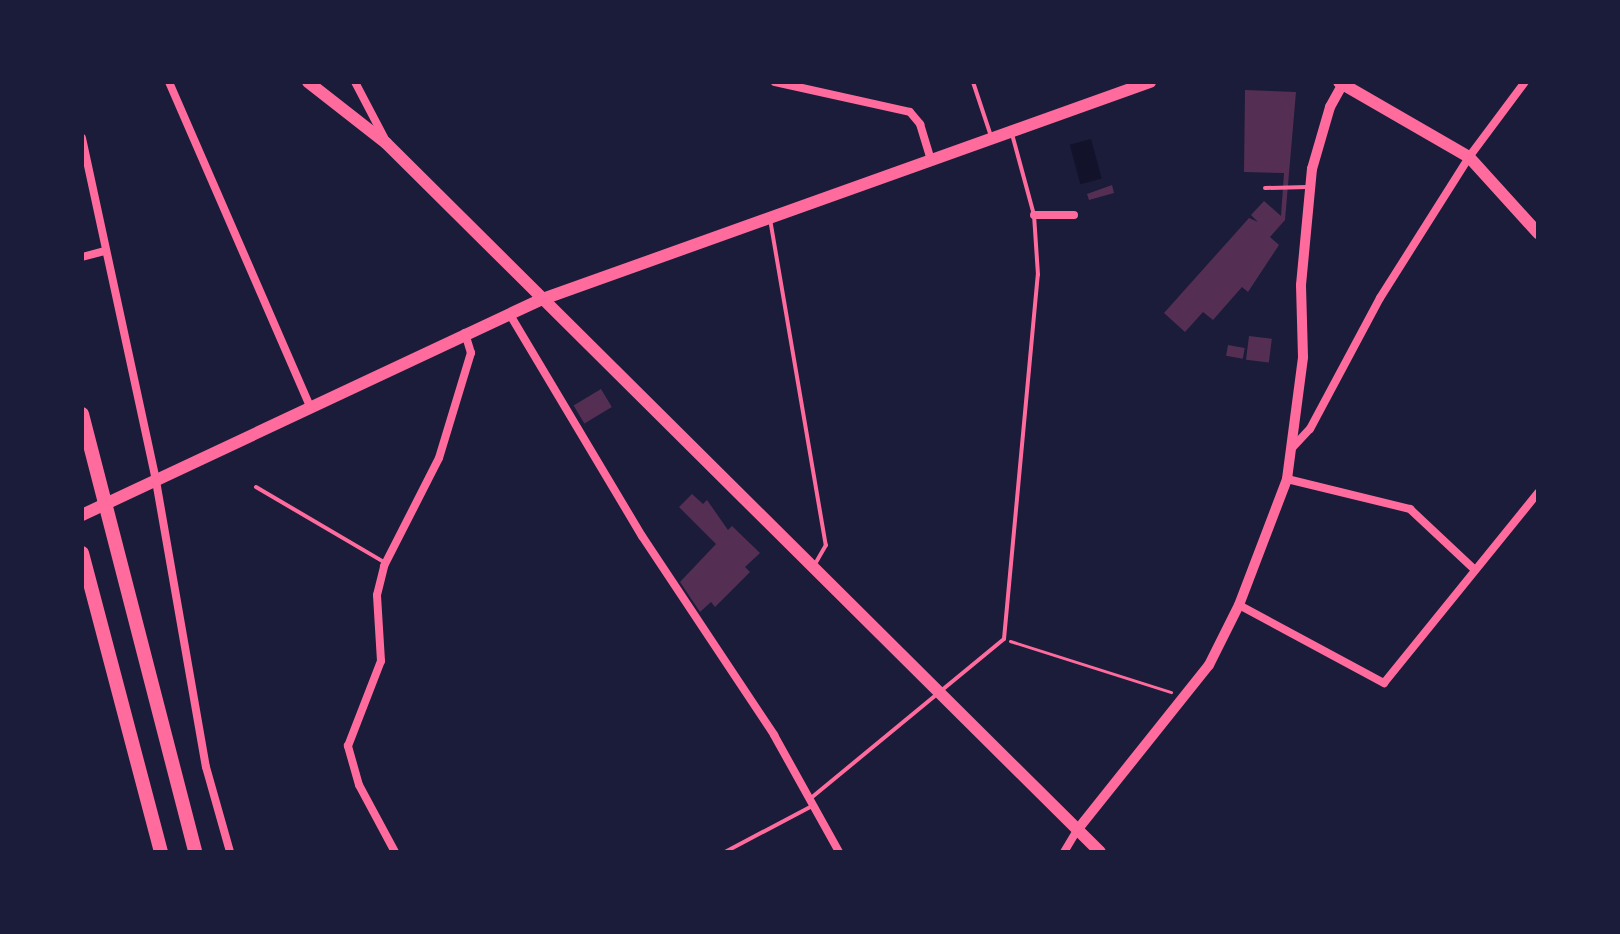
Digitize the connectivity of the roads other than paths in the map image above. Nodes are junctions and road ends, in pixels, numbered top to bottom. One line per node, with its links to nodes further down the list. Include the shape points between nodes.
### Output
1 (169, 82): 26 (street)
2 (308, 82): 12 (main road)
3 (355, 82): 12 (street)
4 (775, 82): 14 (street, via 910,112 920,124)
5 (973, 82): 11 (lane)
6 (1150, 82): 9 (main road)
7 (1525, 82): 13 (street)
8 (1342, 83): 13 (main road); 15 (street, via 1330,107)
9 (1011, 131): 11 (main road); 17 (lane)
10 (82, 138): 21 (street)
11 (991, 139): 14 (main road)
12 (386, 143): 23 (main road)
13 (1469, 157): 20 (main road); 28 (street, via 1380,298 1310,429)
14 (931, 161): 19 (main road)
15 (1310, 187): 16 (lane); 28 (street, via 1301,285 1303,357)
16 (1265, 188)
17 (1034, 215): 18 (street); 39 (lane, via 1038,275 1004,639)
18 (1074, 215)
19 (769, 216): 23 (main road); 36 (lane, via 826,545)
20 (1538, 233)
21 (104, 251): 22 (street); 30 (street)
22 (82, 257)
23 (540, 300): 24 (main road); 36 (main road)
24 (509, 313): 25 (main road); 40 (street, via 576,432)
25 (465, 333): 26 (main road); 35 (street, via 471,353 439,458)
26 (310, 406): 30 (main road)
27 (82, 411): 43 (highway)
28 (1292, 448): 29 (street)
29 (1287, 479): 37 (street, via 1410,509); 38 (street)
30 (156, 481): 33 (main road); 44 (street, via 206,767)
31 (256, 487): 35 (lane)
32 (1538, 493): 37 (street)
33 (82, 515)
34 (82, 553): 42 (highway)
35 (386, 563): 45 (street, via 377,595 381,661 348,746 359,785)
36 (812, 568): 39 (main road)
37 (1475, 570): 38 (street, via 1384,683)
38 (1239, 605): 41 (street, via 1186,696)
39 (937, 692): 40 (lane); 41 (main road)
40 (812, 801): 46 (lane); 47 (street)
41 (1078, 829): 48 (street); 49 (main road)
42 (161, 852)
43 (195, 852)
44 (230, 852)
45 (395, 852)
46 (725, 852)
47 (839, 852)
48 (1064, 852)
49 (1100, 852)

